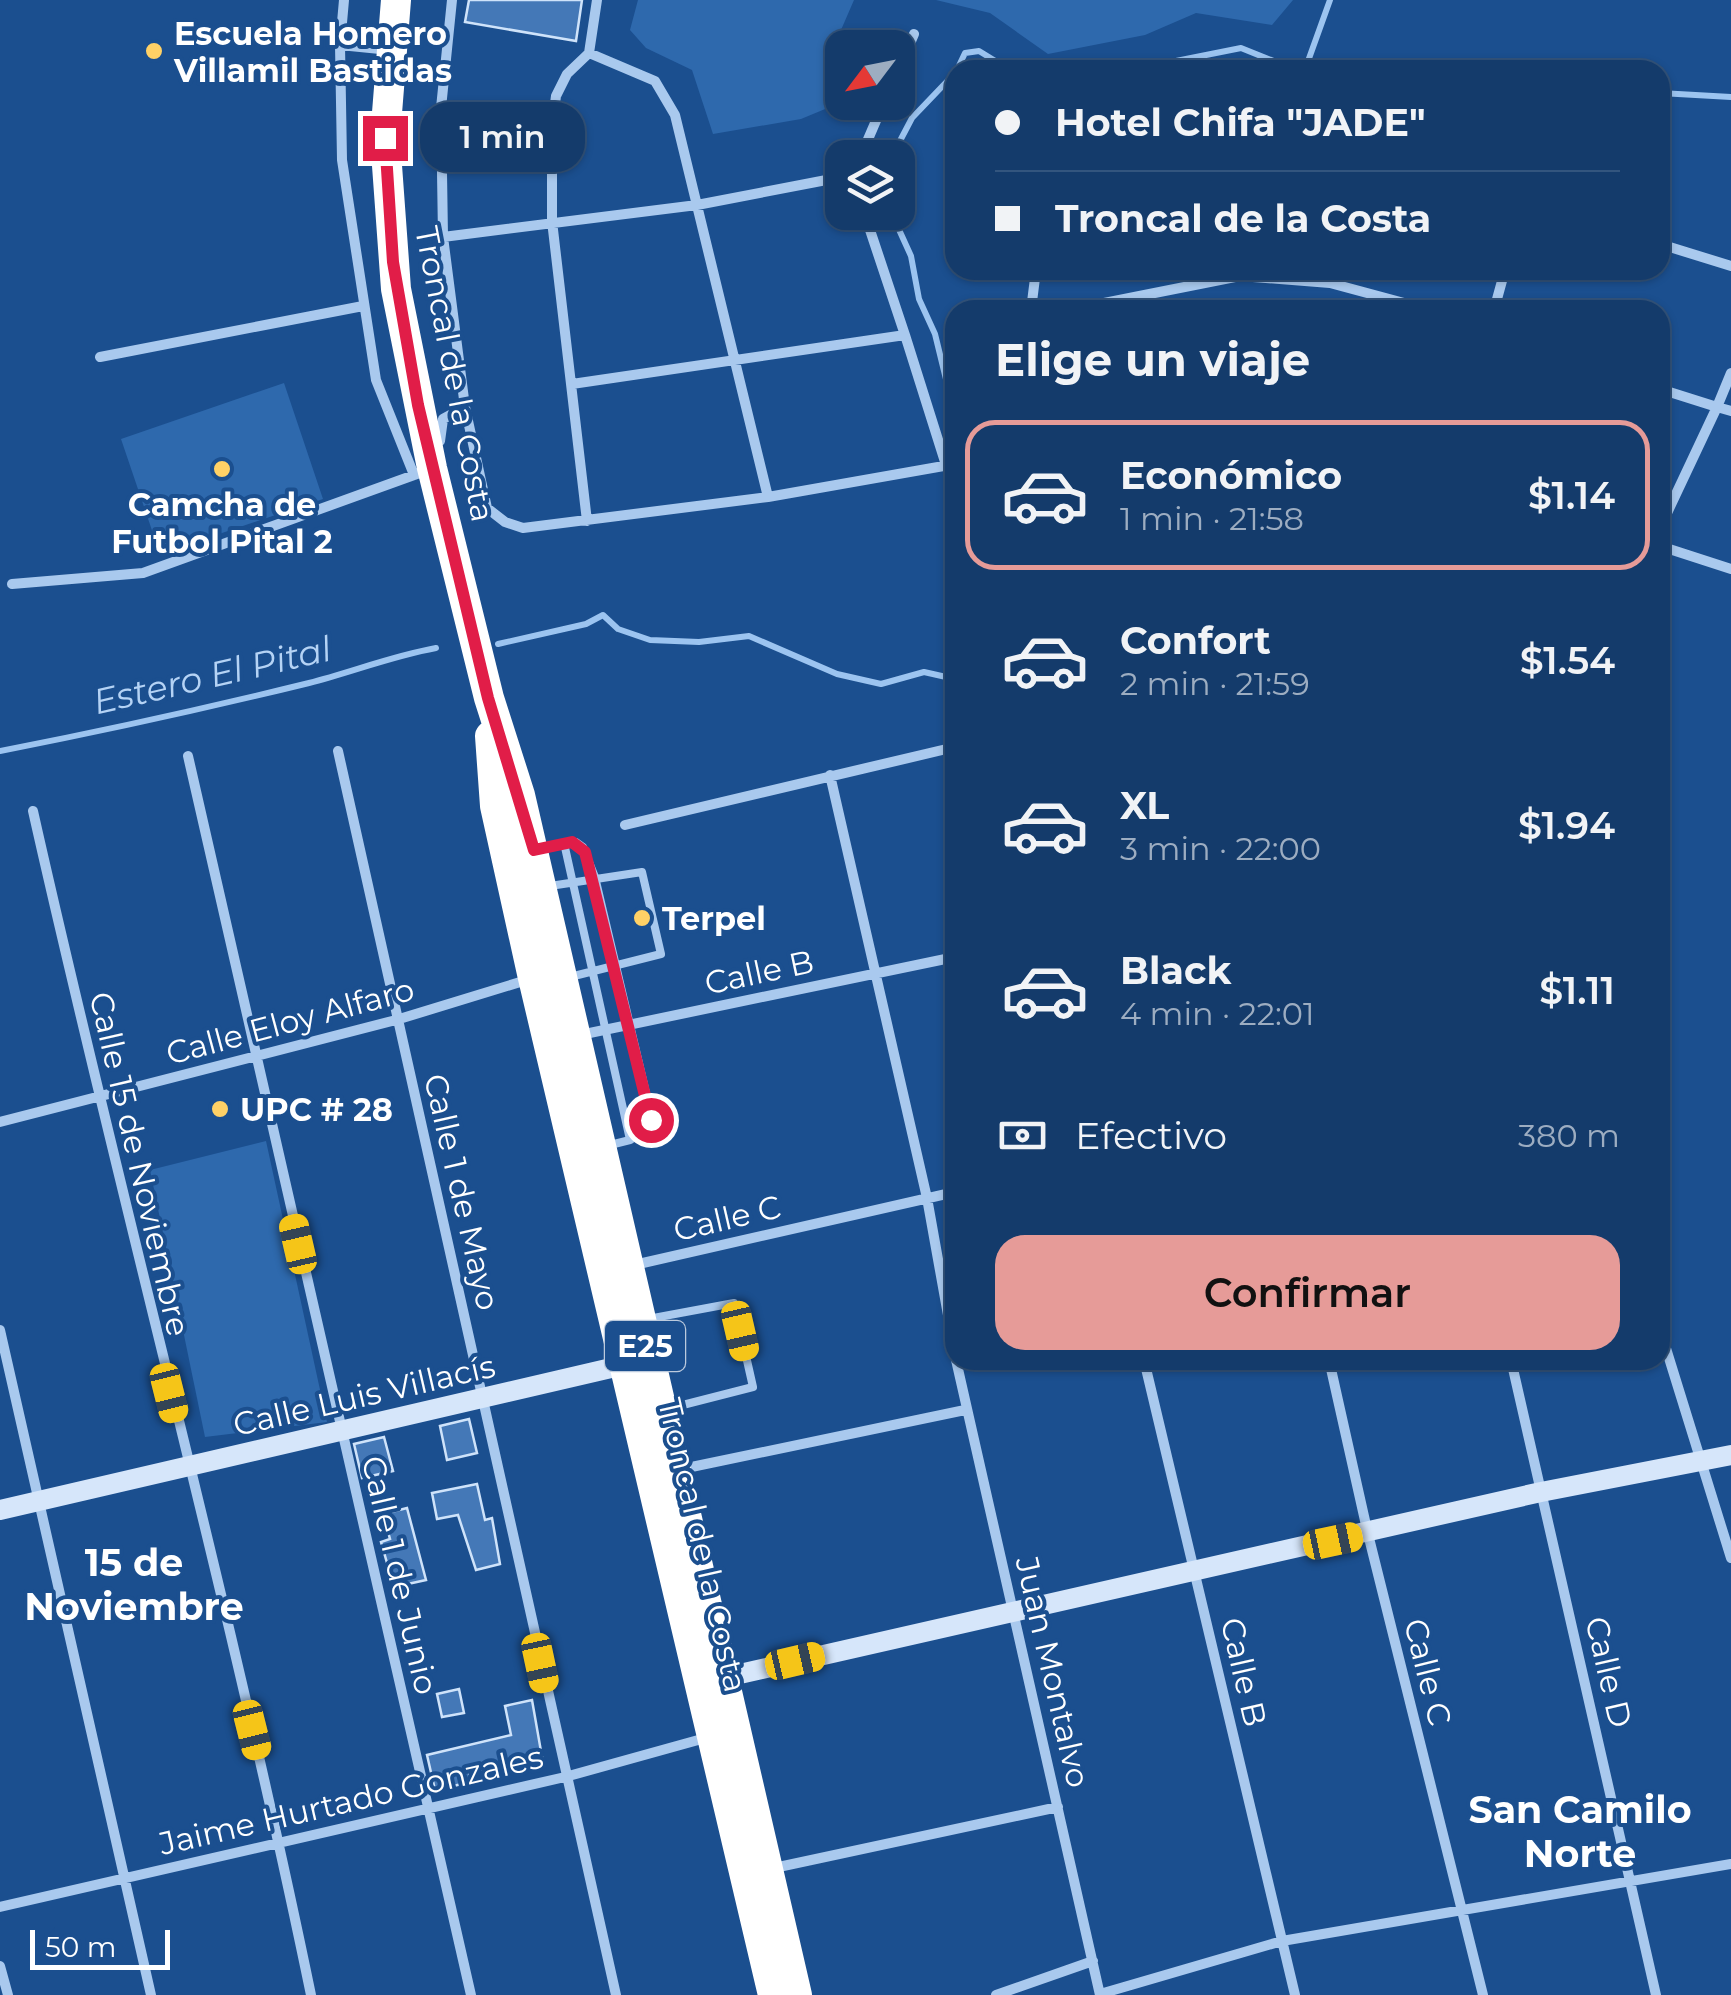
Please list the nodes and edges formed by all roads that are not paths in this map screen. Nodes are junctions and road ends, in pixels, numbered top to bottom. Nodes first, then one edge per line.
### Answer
1 (344, 0) edge
2 (396, 0) edge
3 (452, 0) edge
4 (597, 0) edge
5 (340, 45) junction
6 (391, 50) junction
7 (588, 54) junction
8 (825, 180) edge
9 (697, 206) junction
10 (552, 222) junction
11 (870, 230) edge
12 (443, 237) junction
13 (1670, 247) edge
14 (1731, 266) edge
15 (1220, 280) edge
16 (1291, 280) edge
17 (1119, 300) edge
18 (1393, 300) edge
19 (363, 306) junction
20 (906, 335) junction
21 (100, 356) dead end
22 (732, 362) junction
23 (1731, 373) edge
24 (572, 384) junction
25 (1670, 392) edge
26 (1717, 406) junction
27 (465, 407) junction
28 (1731, 411) edge
29 (945, 450) edge
30 (945, 466) edge
31 (423, 472) junction
32 (768, 497) junction
33 (1670, 507) edge
34 (587, 521) junction
35 (1670, 549) edge
36 (1731, 570) edge
37 (12, 584) dead end
38 (488, 698) junction
39 (945, 749) edge
40 (338, 751) dead end
41 (188, 756) dead end
42 (830, 775) junction
43 (33, 812) dead end
44 (625, 825) dead end
45 (564, 843) junction
46 (534, 850) junction
47 (595, 877) junction
48 (573, 881) junction
49 (542, 888) junction
50 (945, 960) edge
51 (617, 966) junction
52 (592, 971) junction
53 (873, 974) junction
54 (547, 978) junction
55 (396, 1020) junction
56 (630, 1024) junction
57 (606, 1029) junction
58 (574, 1036) junction
59 (255, 1056) junction
60 (98, 1097) junction
61 (0, 1122) edge
62 (615, 1144) junction
63 (945, 1194) edge
64 (927, 1198) junction
65 (627, 1266) junction
66 (945, 1297) edge
67 (638, 1320) junction
68 (0, 1330) edge
69 (1670, 1362) edge
70 (624, 1365) junction
71 (958, 1370) edge
72 (1146, 1370) edge
73 (1331, 1370) edge
74 (1513, 1370) edge
75 (484, 1399) junction
76 (965, 1410) junction
77 (650, 1413) junction
78 (340, 1432) junction
79 (1731, 1456) edge
80 (1698, 1459) junction
81 (187, 1467) junction
82 (662, 1473) junction
83 (1541, 1492) junction
84 (40, 1501) junction
85 (0, 1510) edge
86 (1368, 1534) junction
87 (1731, 1558) edge
88 (1194, 1570) junction
89 (1014, 1612) junction
90 (722, 1678) junction
91 (712, 1736) junction
92 (565, 1777) junction
93 (1058, 1807) junction
94 (428, 1808) junction
95 (280, 1842) junction
96 (1731, 1864) edge
97 (768, 1869) junction
98 (124, 1878) junction
99 (1633, 1882) junction
100 (0, 1907) edge
101 (1462, 1907) junction
102 (1282, 1942) junction
103 (1093, 1961) junction
104 (0, 1966) edge
105 (1100, 1994) edge
106 (8, 1995) edge
107 (151, 1995) edge
108 (311, 1995) edge
109 (471, 1995) edge
110 (616, 1995) edge
111 (773, 1995) edge
112 (797, 1995) edge
113 (996, 1995) edge
114 (1294, 1995) edge
115 (1483, 1995) edge
116 (1656, 1995) edge

1 - 5 street
2 - 6 highway, Troncal de la Costa / E25
3 - 12 street
4 - 7 street
5 - 6 street
5 - 19 street
6 - 31 highway, Troncal de la Costa / E25
7 - 9 street
7 - 10 street
8 - 9 street
9 - 10 street
9 - 22 street
10 - 12 street
10 - 24 street
11 - 20 street
12 - 27 street
13 - 14 street
15 - 17 street
16 - 18 street
19 - 21 street
19 - 31 street
20 - 22 street
20 - 29 street
22 - 24 street
22 - 32 street
23 - 26 street
24 - 34 street
25 - 26 street
26 - 28 street
26 - 33 street
27 - 31 street
27 - 34 street
30 - 32 street
31 - 37 street
31 - 38 highway, Troncal de la Costa / E25
32 - 34 street
35 - 36 street
38 - 46 highway, Troncal de la Costa / E25
38 - 54 highway, Troncal de la Costa / E25
39 - 42 street
40 - 55 street, Calle 1 de Mayo
41 - 59 street, Calle 1 de Junio
42 - 44 street
42 - 53 street, Juan Montalvo
43 - 60 street, Calle 15 de Noviembre
45 - 46 lane
45 - 47 lane
45 - 48 lane
46 - 49 highway, Troncal de la Costa / E25
47 - 48 lane
47 - 51 lane
47 - 51 lane
48 - 49 lane
48 - 52 lane
49 - 54 highway, Troncal de la Costa / E25
50 - 53 street, Calle B
51 - 52 lane
51 - 56 lane
52 - 54 lane
52 - 57 lane
53 - 56 street, Calle B
53 - 64 street, Juan Montalvo
54 - 55 street, Calle Eloy Alfaro
54 - 58 highway, Troncal de la Costa / E25
54 - 70 highway, Troncal de la Costa / E25
55 - 59 street, Calle Eloy Alfaro
55 - 75 street, Calle 1 de Mayo
56 - 57 street, Calle B
56 - 62 lane
57 - 58 street, Calle B
57 - 62 lane
58 - 62 highway, Troncal de la Costa / E25
59 - 60 street, Calle Eloy Alfaro
59 - 78 street, Calle 1 de Junio
60 - 61 street, Calle Eloy Alfaro
60 - 81 street, Calle 15 de Noviembre
62 - 65 highway, Troncal de la Costa / E25
63 - 64 street, Calle C
64 - 65 street, Calle C
64 - 66 street, Juan Montalvo
65 - 67 highway, Troncal de la Costa / E25
67 - 77 highway, Troncal de la Costa / E25
67 - 77 lane
68 - 84 street
69 - 80 street
70 - 75 street, Calle Luis Villacís
70 - 77 highway, Troncal de la Costa / E25
71 - 76 street, Juan Montalvo
72 - 88 street, Calle B
73 - 86 street, Calle C
74 - 83 street, Calle D
75 - 78 street, Calle Luis Villacís
75 - 92 street, Calle 1 de Mayo
76 - 82 street
76 - 89 street, Juan Montalvo
77 - 82 highway, Troncal de la Costa / E25
78 - 81 street, Calle Luis Villacís
78 - 94 street, Calle 1 de Junio
79 - 80 street
80 - 83 street
80 - 87 street
81 - 84 street, Calle Luis Villacís
81 - 95 street, Calle 15 de Noviembre
82 - 90 highway, Troncal de la Costa / E25
82 - 91 highway, Troncal de la Costa / E25
83 - 86 street
83 - 99 street, Calle D
84 - 85 street, Calle Luis Villacís
84 - 98 street
86 - 88 street
86 - 101 street, Calle C
88 - 89 street
88 - 102 street, Calle B
89 - 90 street
89 - 93 street, Juan Montalvo
90 - 97 highway, Troncal de la Costa / E25
91 - 92 street, Jaime Hurtado Gonzales
91 - 111 highway, Troncal de la Costa / E25
92 - 94 street, Jaime Hurtado Gonzales
92 - 110 street, Calle 1 de Mayo
93 - 97 street
93 - 103 street, Juan Montalvo
94 - 95 street, Jaime Hurtado Gonzales
94 - 109 street, Calle 1 de Junio
95 - 98 street, Jaime Hurtado Gonzales
95 - 108 street, Calle 15 de Noviembre
96 - 99 street
97 - 112 highway, Troncal de la Costa / E25
98 - 100 street, Jaime Hurtado Gonzales
98 - 107 street
99 - 101 street
99 - 116 street, Calle D
101 - 102 street
101 - 115 street, Calle C
102 - 105 street
102 - 114 street, Calle B
103 - 105 street, Juan Montalvo
103 - 113 street
104 - 106 street

